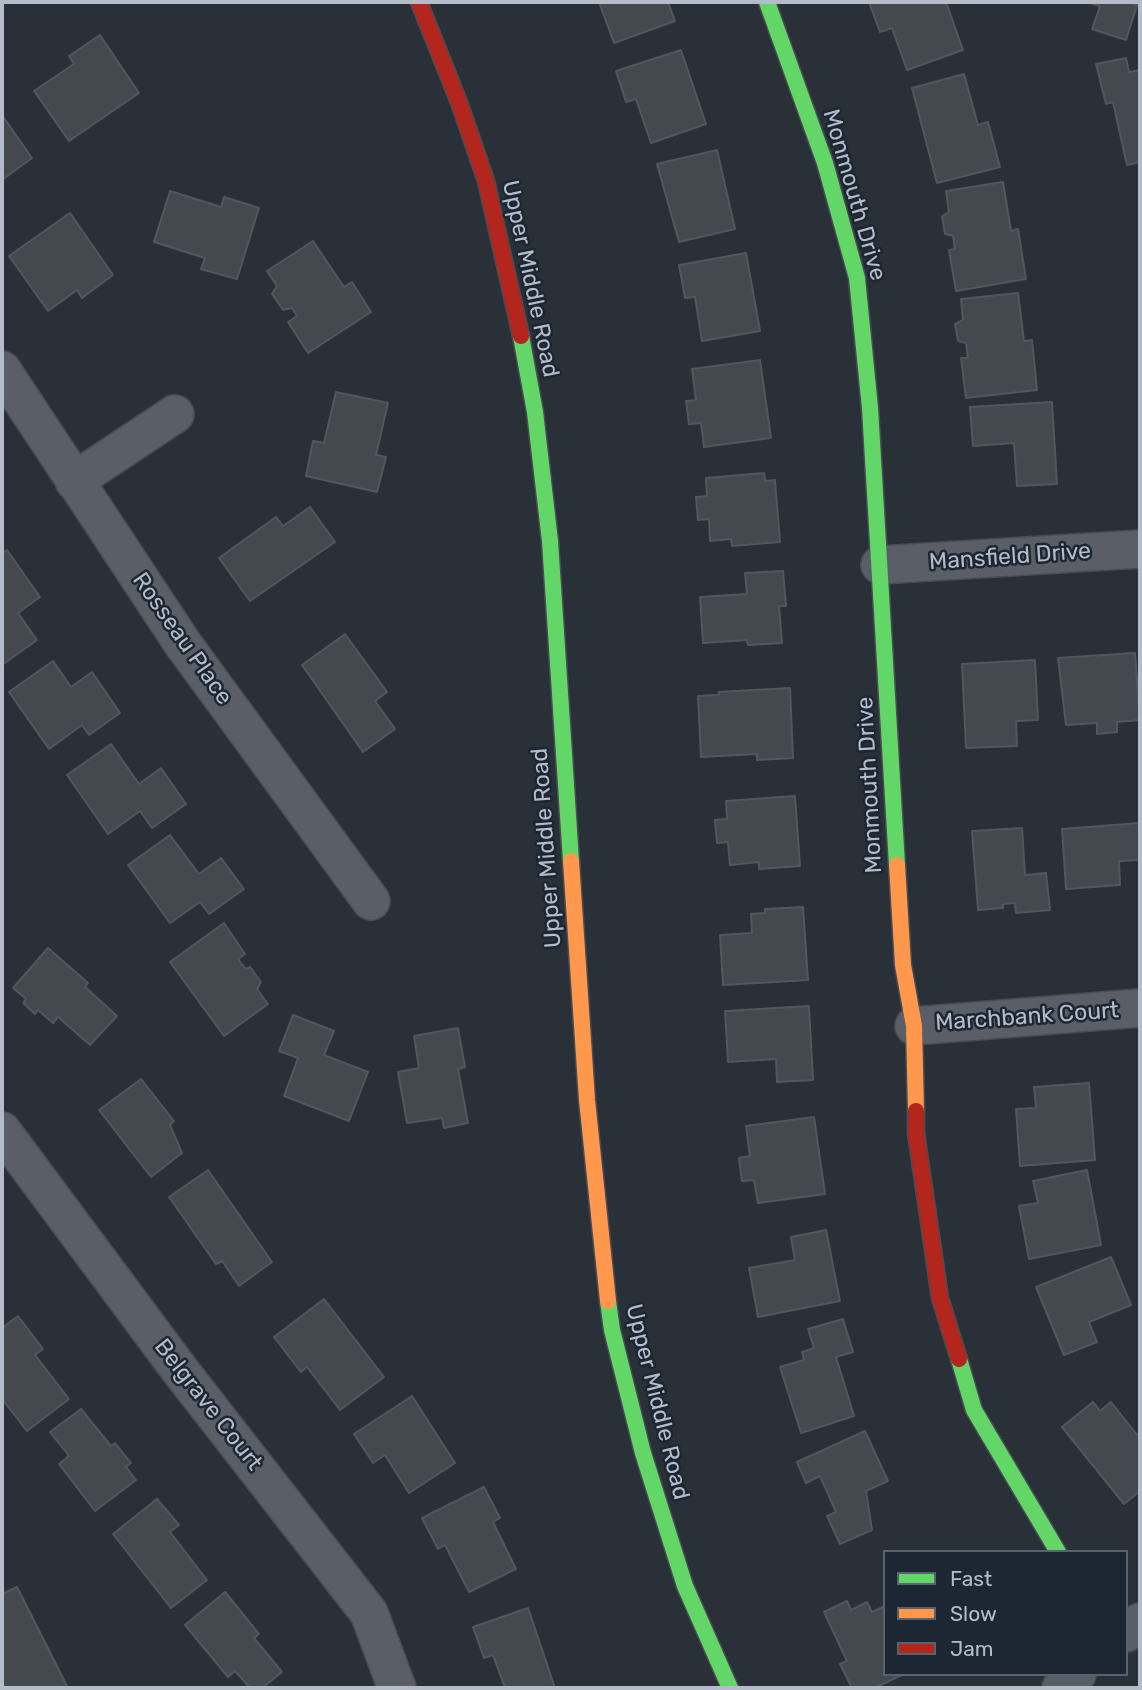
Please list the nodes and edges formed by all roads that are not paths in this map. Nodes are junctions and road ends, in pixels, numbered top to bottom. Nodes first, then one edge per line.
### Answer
1 (419, 2) edge
2 (767, 2) edge
3 (2, 370) edge
4 (175, 414) dead end
5 (74, 481) junction
6 (1140, 549) edge
7 (880, 565) junction
8 (371, 901) dead end
9 (1140, 1008) edge
10 (914, 1026) junction
11 (2, 1131) edge
12 (1057, 1550) edge
13 (1075, 1676) edge
14 (397, 1688) edge
15 (730, 1688) edge
16 (1061, 1688) edge

1 - 15 street, Upper Middle Road
2 - 7 street, Monmouth Drive
3 - 5 street, Rosseau Place
4 - 5 street
5 - 8 street, Rosseau Place
6 - 7 street, Mansfield Drive
7 - 10 street, Monmouth Drive
9 - 10 street, Marchbank Court
10 - 12 street, Monmouth Drive
11 - 14 street, Belgrave Court
13 - 16 street

